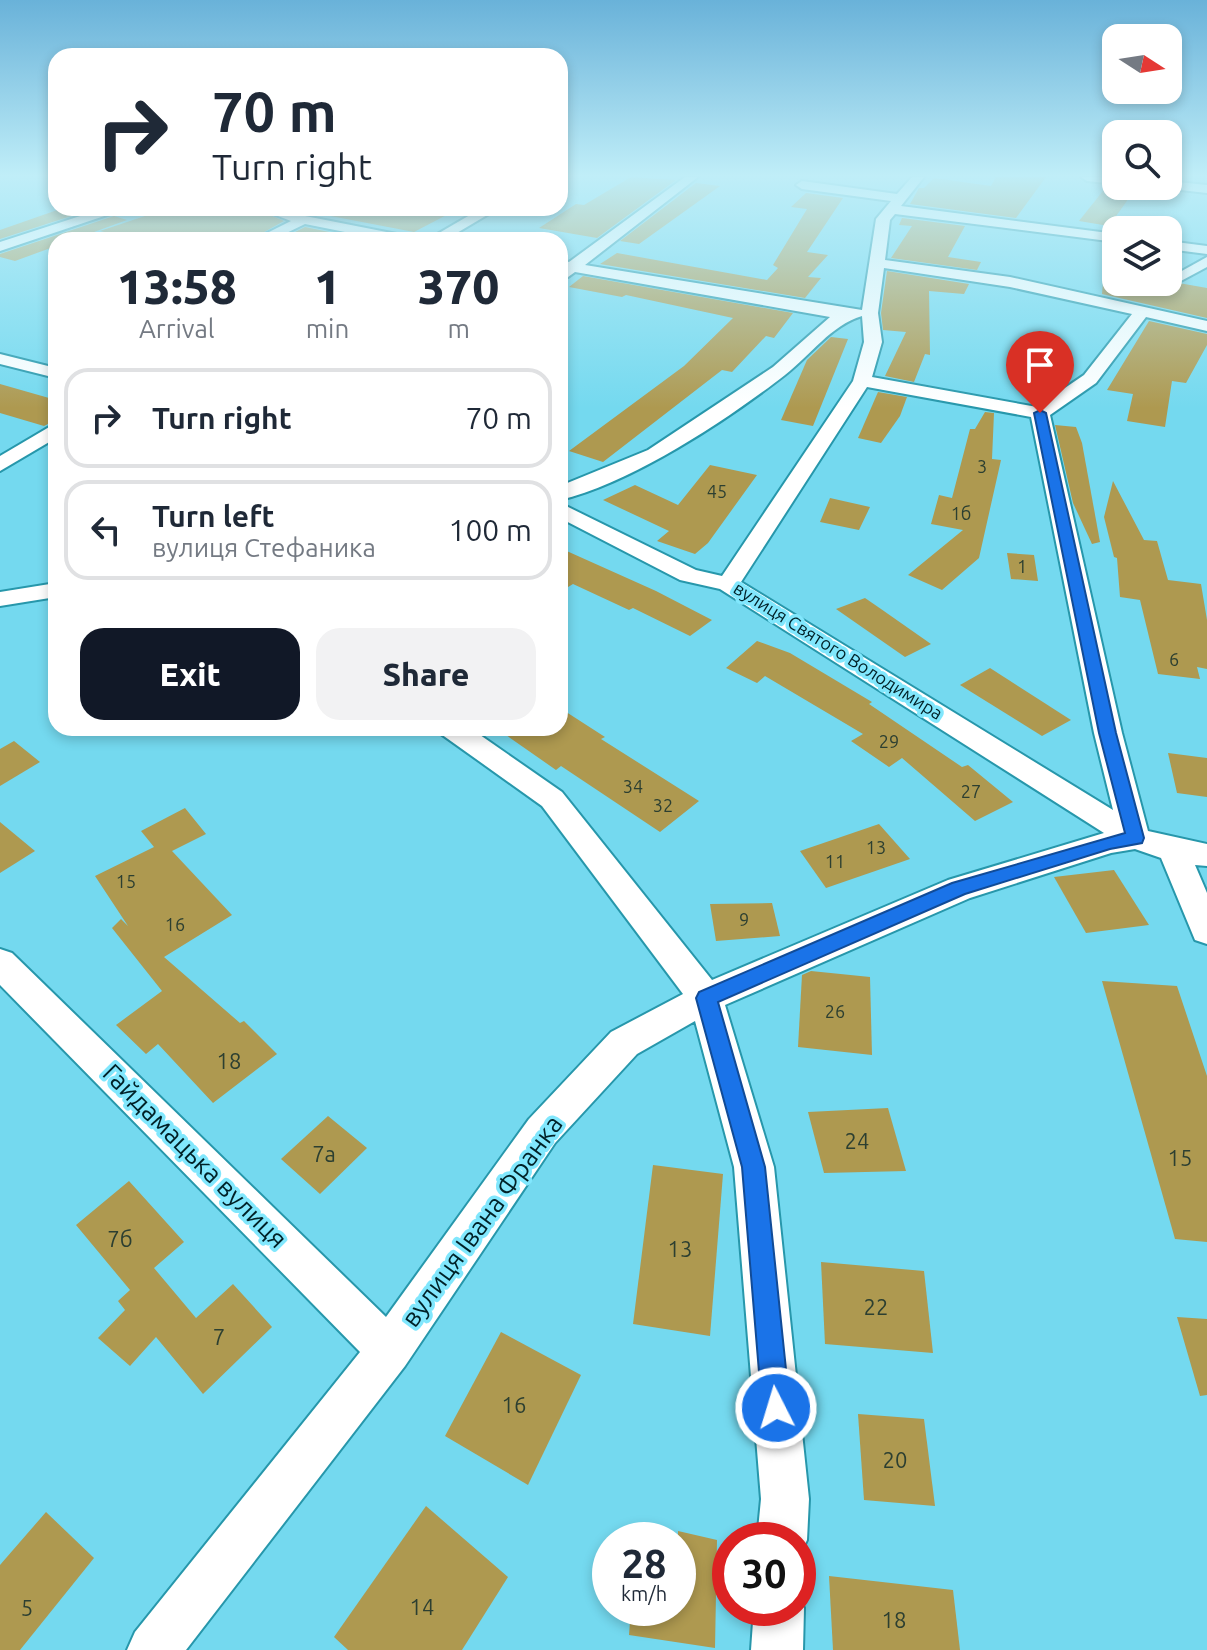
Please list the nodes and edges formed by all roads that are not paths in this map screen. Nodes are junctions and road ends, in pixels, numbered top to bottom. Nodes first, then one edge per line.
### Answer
1 (585, 254) edge
2 (878, 254) edge
3 (1207, 261) edge
4 (877, 263) junction
5 (568, 266) edge
6 (568, 270) edge
7 (1182, 275) edge
8 (1142, 312) junction
9 (870, 313) junction
10 (843, 314) junction
11 (1207, 326) edge
12 (48, 356) edge
13 (0, 359) edge
14 (28, 366) junction
15 (48, 371) edge
16 (862, 381) junction
17 (1040, 413) junction
18 (48, 434) edge
19 (0, 465) edge
20 (568, 491) edge
21 (568, 513) edge
22 (728, 584) junction
23 (48, 591) edge
24 (0, 599) edge
25 (462, 736) edge
26 (1135, 838) junction
27 (1173, 850) junction
28 (1207, 855) edge
29 (1207, 931) edge
30 (0, 963) edge
31 (706, 998) junction
32 (389, 1350) junction
33 (783, 1522) edge
34 (778, 1626) edge
35 (153, 1650) edge
36 (777, 1650) edge

1 - 5 street
2 - 4 street, вулиця Святого Володимира
3 - 7 street
4 - 8 street
4 - 9 street, вулиця Святого Володимира
6 - 10 street
8 - 11 street
8 - 17 street
9 - 10 street
9 - 16 street, вулиця Святого Володимира
10 - 20 street
12 - 14 street
13 - 14 street
14 - 15 street
16 - 17 street
16 - 22 street, вулиця Святого Володимира
17 - 26 street
18 - 19 street
21 - 22 street
22 - 26 street, вулиця Святого Володимира
23 - 24 street
25 - 31 street
26 - 27 street, вулиця Святого Володимира
26 - 31 street, вулиця Івана Франка
27 - 28 street, вулиця Святого Володимира
27 - 29 street
30 - 32 street, Гайдамацька вулиця
31 - 32 street, вулиця Івана Франка
31 - 33 street
32 - 35 street, вулиця Івана Франка
34 - 36 street

